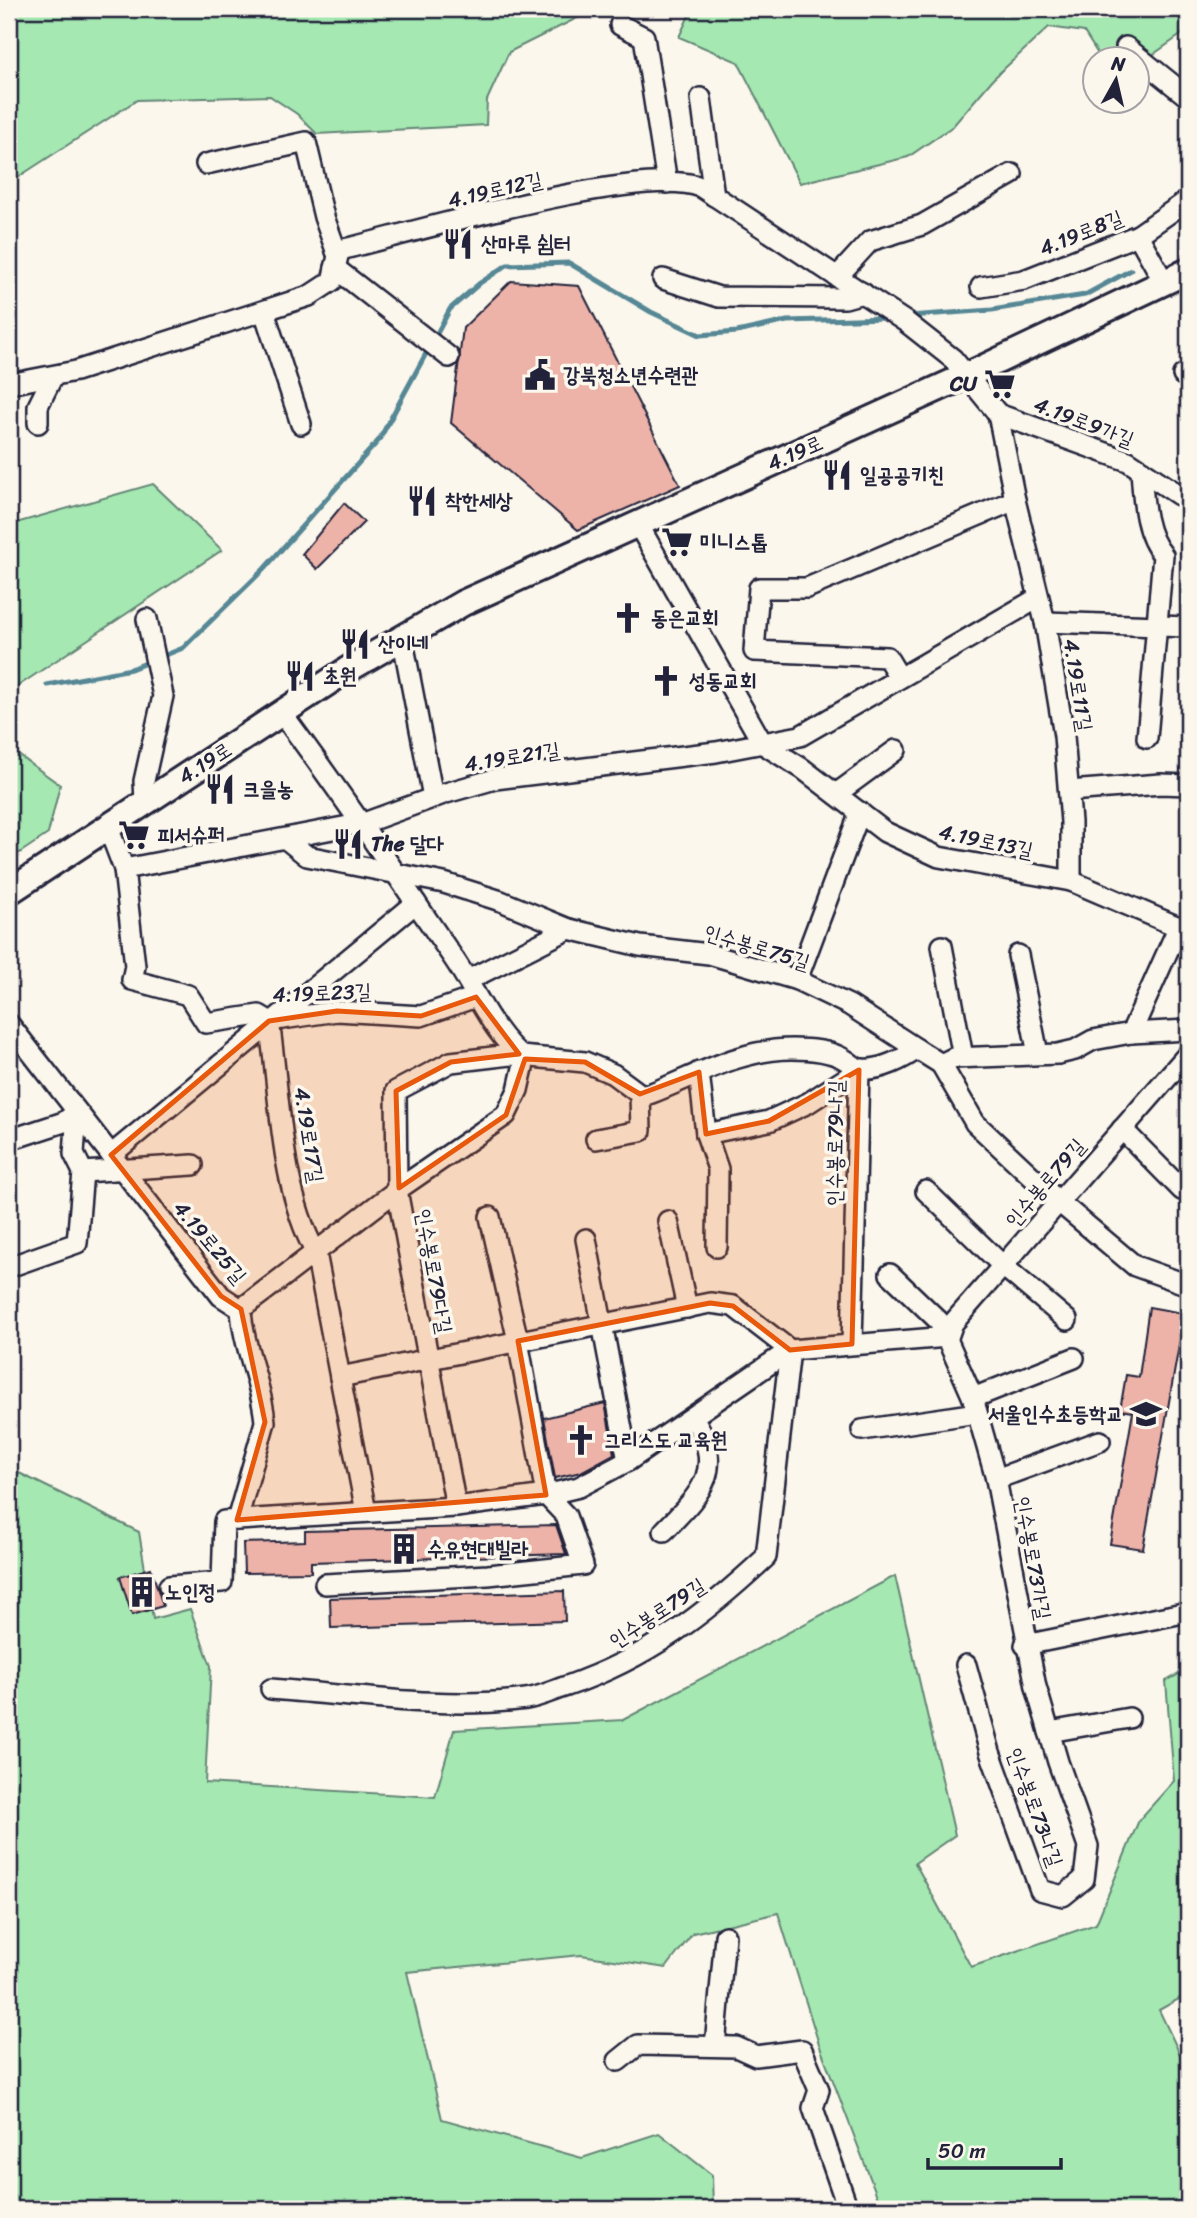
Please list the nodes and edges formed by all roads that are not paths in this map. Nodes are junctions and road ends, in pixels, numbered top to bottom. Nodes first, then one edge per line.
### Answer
1 (620, 25) dead end
2 (1152, 68) edge
3 (1188, 97) edge
4 (702, 98) dead end
5 (206, 164) dead end
6 (1012, 174) dead end
7 (667, 183) junction
8 (714, 196) junction
9 (1188, 200) edge
10 (1138, 235) junction
11 (336, 259) junction
12 (1188, 271) edge
13 (838, 276) junction
14 (663, 279) dead end
15 (1164, 282) junction
16 (981, 287) dead end
17 (863, 293) junction
18 (264, 311) junction
19 (449, 357) dead end
20 (968, 375) junction
21 (53, 376) junction
22 (9, 384) edge
23 (999, 414) junction
24 (38, 423) dead end
25 (301, 424) dead end
26 (1141, 470) junction
27 (1188, 495) edge
28 (1015, 500) junction
29 (639, 526) junction
30 (1038, 598) junction
31 (147, 619) dead end
32 (1045, 622) junction
33 (1159, 626) junction
34 (1188, 627) edge
35 (402, 636) junction
36 (899, 677) junction
37 (281, 712) junction
38 (1147, 738) dead end
39 (763, 744) junction
40 (896, 750) dead end
41 (1188, 785) edge
42 (1069, 790) junction
43 (836, 794) junction
44 (433, 797) junction
45 (145, 802) junction
46 (860, 812) junction
47 (364, 823) junction
48 (107, 827) junction
49 (286, 839) junction
50 (124, 869) junction
51 (399, 877) junction
52 (1071, 881) junction
53 (9, 892) edge
54 (416, 903) junction
55 (1184, 928) edge
56 (569, 929) junction
57 (942, 946) dead end
58 (1018, 955) dead end
59 (797, 980) junction
60 (472, 988) junction
61 (269, 1021) junction
62 (9, 1024) edge
63 (1188, 1030) edge
64 (1131, 1033) junction
65 (916, 1049) junction
66 (1038, 1054) junction
67 (1188, 1054) edge
68 (963, 1057) junction
69 (525, 1059) junction
70 (941, 1064) junction
71 (859, 1070) junction
72 (699, 1072) junction
73 (640, 1094) junction
74 (76, 1112) junction
75 (1122, 1129) junction
76 (706, 1134) junction
77 (596, 1139) dead end
78 (9, 1140) edge
79 (117, 1162) junction
80 (193, 1165) dead end
81 (82, 1172) junction
82 (397, 1190) junction
83 (1182, 1190) dead end
84 (926, 1191) dead end
85 (1059, 1202) junction
86 (490, 1217) dead end
87 (668, 1221) dead end
88 (586, 1239) dead end
89 (717, 1247) dead end
90 (316, 1253) junction
91 (1003, 1266) junction
92 (9, 1268) edge
93 (890, 1274) dead end
94 (1188, 1285) edge
95 (687, 1308) junction
96 (241, 1309) junction
97 (1067, 1320) dead end
98 (601, 1324) junction
99 (948, 1336) junction
100 (518, 1341) junction
101 (852, 1345) junction
102 (790, 1350) junction
103 (1074, 1359) dead end
104 (426, 1360) junction
105 (340, 1377) junction
106 (975, 1405) junction
107 (693, 1417) junction
108 (862, 1430) dead end
109 (1100, 1441) dead end
110 (628, 1461) junction
111 (996, 1479) junction
112 (546, 1495) junction
113 (456, 1507) junction
114 (366, 1512) junction
115 (237, 1520) junction
116 (664, 1531) dead end
117 (325, 1584) dead end
118 (169, 1586) dead end
119 (1188, 1612) edge
120 (1025, 1645) junction
121 (966, 1665) dead end
122 (271, 1689) dead end
123 (1129, 1718) dead end
124 (1049, 1732) junction
125 (725, 1936) dead end
126 (715, 2046) junction
127 (618, 2061) dead end
128 (848, 2209) edge

1 - 7 street
2 - 3 street
4 - 8 street
5 - 11 street
6 - 13 street
7 - 8 street, 4.19로12길
7 - 11 street, 4.19로12길
8 - 13 street, 4.19로12길
9 - 10 street, 4.19로8길
10 - 15 street
10 - 16 street, 4.19로8길
11 - 18 street
11 - 19 street
12 - 15 street, 4.19로
13 - 17 street, 4.19로12길
14 - 17 street
15 - 20 street, 4.19로
17 - 20 street, 4.19로12길
18 - 21 street
18 - 25 street
20 - 23 street, 4.19로11길
20 - 29 street, 4.19로
21 - 22 street
21 - 24 street
23 - 26 street, 4.19로9가길
23 - 28 street, 4.19로11길
26 - 27 street, 4.19로9가길
26 - 33 street
28 - 30 street, 4.19로11길
28 - 36 street
29 - 35 street, 4.19로
29 - 39 street, 4.19로13길
30 - 32 street, 4.19로11길
30 - 36 street, 4.19로21길
31 - 45 street
32 - 33 street
32 - 42 street, 4.19로11길
33 - 34 street
33 - 38 street
35 - 37 street, 4.19로
35 - 44 street
36 - 39 street, 4.19로21길
37 - 45 street, 4.19로
37 - 47 street
39 - 43 street, 4.19로13길
39 - 44 street, 4.19로21길
40 - 43 street
41 - 42 street
42 - 52 street, 4.19로11길
43 - 46 street, 4.19로13길
44 - 47 street, 4.19로21길
45 - 48 street, 4.19로
46 - 52 street, 4.19로13길
46 - 59 street
47 - 49 street, 4.19로21길
47 - 51 street
48 - 50 street, 4.19로23길
48 - 53 street, 4.19로
49 - 50 street, 4.19로21길
49 - 51 street
50 - 61 street, 4.19로23길
51 - 54 street
51 - 56 street, 인수봉로75길
52 - 55 street, 4.19로13길
54 - 60 street
54 - 61 street
55 - 64 street
56 - 59 street, 인수봉로75길
56 - 60 street
57 - 68 street
58 - 66 street
59 - 65 street, 인수봉로75길
60 - 61 street, 4.19로23길
60 - 69 street
61 - 79 street
61 - 90 street, 4.19로17길
62 - 74 street, 4.19로25길
63 - 64 street
64 - 66 street
65 - 70 street, 인수봉로75길
65 - 71 street
66 - 68 street
67 - 75 street, 인수봉로79길
68 - 70 street
69 - 73 street
69 - 82 street
69 - 82 street
70 - 85 street
71 - 72 street
71 - 76 street, 인수봉로79나길
71 - 101 street, 인수봉로79나길
72 - 73 street
72 - 76 street
73 - 77 street
74 - 78 street
74 - 79 street, 4.19로25길
74 - 81 street
75 - 83 street
75 - 85 street, 인수봉로79길
76 - 89 street
79 - 80 street, 4.19로25길
79 - 81 street
79 - 96 street, 4.19로25길
81 - 92 street
82 - 90 street
82 - 104 street, 인수봉로79다길
84 - 91 street
85 - 91 street, 인수봉로79길
85 - 94 street
86 - 100 street
87 - 95 street
88 - 98 street
90 - 96 street
90 - 105 street
91 - 97 street
91 - 99 street, 인수봉로79길
93 - 99 street
95 - 98 street, 인수봉로79다길
95 - 102 street, 인수봉로79다길
96 - 115 street, 4.19로25길
98 - 100 street, 인수봉로79다길
98 - 110 street
99 - 101 street
99 - 106 street, 인수봉로73가길
100 - 104 street, 인수봉로79다길
100 - 112 street
101 - 102 street
102 - 107 street
102 - 122 street, 인수봉로79길
103 - 106 street
104 - 105 street, 인수봉로79다길
104 - 113 street
105 - 114 street
106 - 108 street
106 - 111 street, 인수봉로73가길
107 - 110 street
107 - 116 street
109 - 111 street, 인수봉로73가길
110 - 112 street
111 - 120 street, 인수봉로73가길
112 - 113 street
112 - 117 street
113 - 114 street
114 - 115 street
115 - 118 street, 4.19로25길
119 - 120 street
120 - 124 street, 인수봉로73나길
121 - 124 street, 인수봉로73나길
123 - 124 street, 인수봉로73나길
125 - 126 street
126 - 127 street
126 - 128 street

